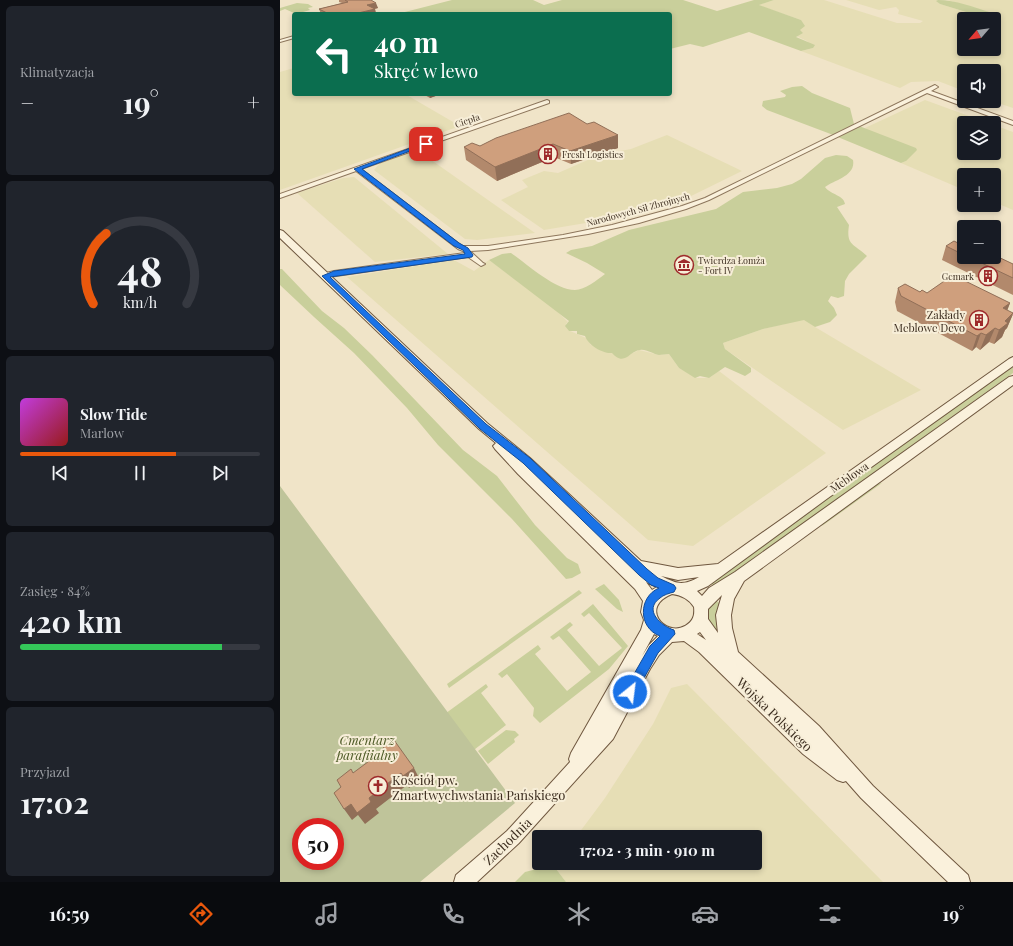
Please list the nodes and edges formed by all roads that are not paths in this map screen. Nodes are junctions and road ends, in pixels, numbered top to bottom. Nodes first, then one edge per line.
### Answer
1 (292, 38) edge
2 (280, 41) edge
3 (935, 87) dead end
4 (927, 91) junction
5 (547, 102) dead end
6 (1013, 123) edge
7 (357, 169) junction
8 (280, 196) edge
9 (280, 233) edge
10 (468, 252) junction
11 (481, 264) dead end
12 (325, 276) junction
13 (1013, 361) edge
14 (1013, 380) edge
15 (483, 426) junction
16 (637, 566) junction
17 (719, 569) junction
18 (740, 576) junction
19 (677, 589) junction
20 (651, 600) junction
21 (700, 614) junction
22 (651, 622) junction
23 (677, 634) junction
24 (730, 654) junction
25 (565, 781) junction
26 (867, 792) junction
27 (463, 882) edge
28 (961, 882) edge

1 - 2 street
3 - 4 street, Narodowych Sił Zbrojnych
4 - 6 street
4 - 10 street, Narodowych Sił Zbrojnych
5 - 7 street, Ciepła
7 - 8 street, Ciepła
7 - 10 street
9 - 12 main road
10 - 11 street
10 - 12 street, Narodowych Sił Zbrojnych
12 - 15 main road
13 - 17 main road, Meblowa
14 - 18 main road, Meblowa
15 - 16 main road
15 - 20 main road
16 - 17 main road
16 - 19 main road
17 - 19 main road, Meblowa
18 - 21 main road, Meblowa
18 - 24 main road
19 - 20 main road
19 - 21 main road
20 - 22 main road
21 - 23 main road
21 - 24 main road, Wojska Polskiego
22 - 23 main road
22 - 25 main road, Zachodnia
23 - 25 main road, Zachodnia
23 - 26 main road, Wojska Polskiego
24 - 26 main road, Wojska Polskiego
25 - 27 main road, Zachodnia
26 - 28 main road, Wojska Polskiego

